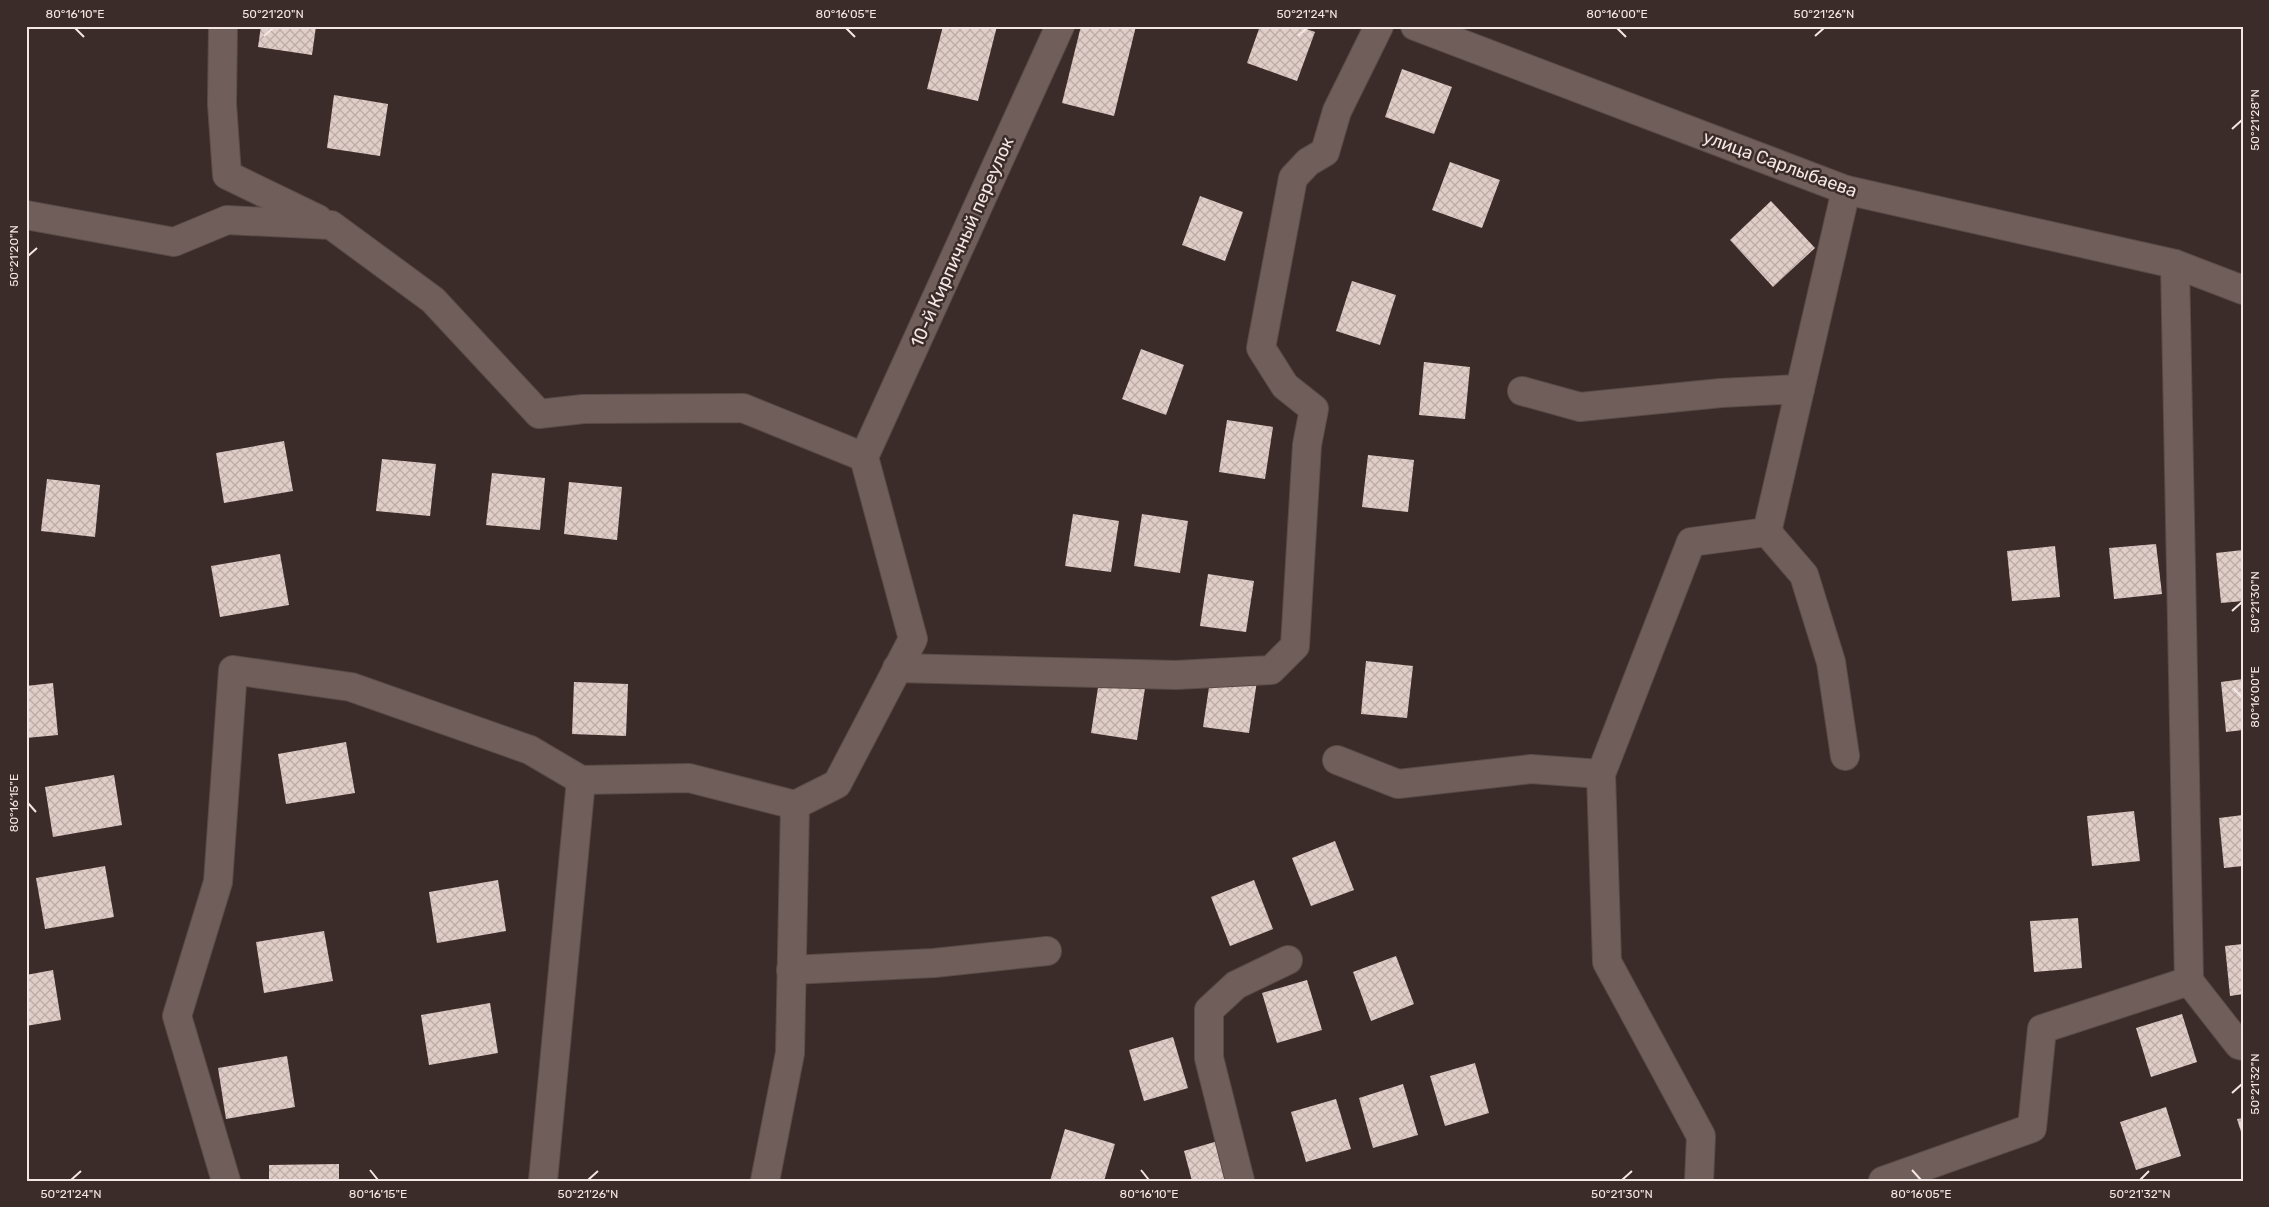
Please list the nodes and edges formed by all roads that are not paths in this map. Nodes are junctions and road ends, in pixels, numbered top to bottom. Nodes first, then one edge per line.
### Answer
1 (223, 26) edge
2 (1060, 26) edge
3 (1378, 26) edge
4 (1415, 26) edge
5 (1846, 190) junction
6 (26, 215) edge
7 (331, 225) junction
8 (2176, 264) junction
9 (2243, 290) edge
10 (1800, 389) junction
11 (1522, 391) dead end
12 (864, 457) junction
13 (1767, 532) junction
14 (897, 668) junction
15 (1845, 756) dead end
16 (1337, 760) dead end
17 (1601, 774) junction
18 (582, 780) junction
19 (795, 805) junction
20 (1046, 951) dead end
21 (1288, 960) dead end
22 (791, 970) junction
23 (2190, 981) junction
24 (2243, 1046) edge
25 (769, 1180) edge
26 (226, 1181) edge
27 (543, 1181) edge
28 (1240, 1181) edge
29 (1699, 1181) edge
30 (1883, 1181) edge

1 - 7 street
2 - 12 street, 10-й Кирпичный переулок
3 - 14 street
4 - 5 street, улица Сарлыбаева
5 - 8 street, улица Сарлыбаева
5 - 10 street
6 - 7 street
7 - 12 street
8 - 9 street, улица Сарлыбаева
8 - 23 street
10 - 11 street
10 - 13 street
12 - 14 street
13 - 15 street
13 - 17 street
14 - 19 street
16 - 17 street
17 - 29 street
18 - 19 street
18 - 26 street
18 - 27 street
19 - 22 street
20 - 22 street
21 - 28 street
22 - 25 street
23 - 24 street
23 - 30 street

